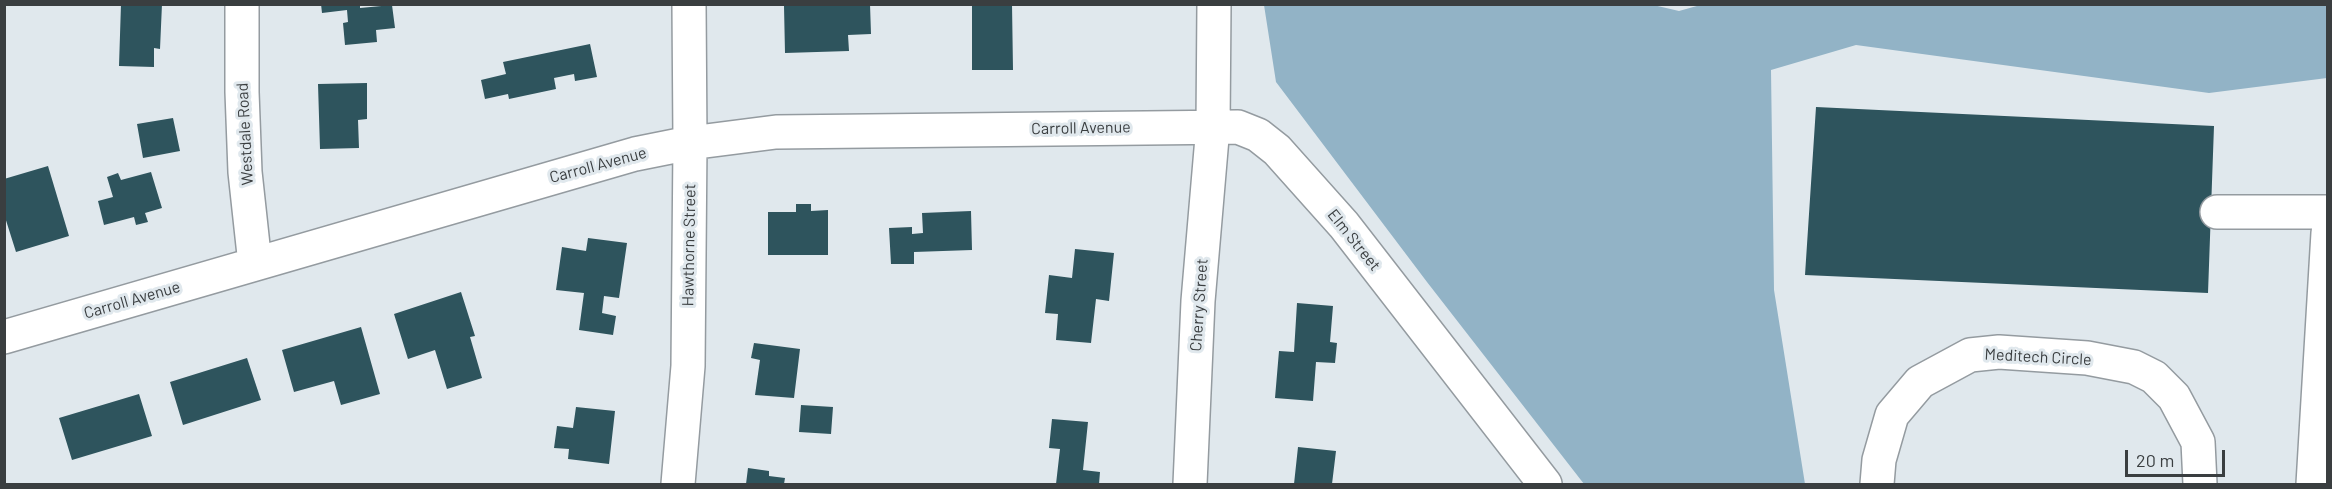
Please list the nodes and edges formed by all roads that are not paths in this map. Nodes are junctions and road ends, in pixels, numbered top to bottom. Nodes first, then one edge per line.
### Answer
1 (242, 4) edge
2 (689, 4) edge
3 (1214, 4) edge
4 (1213, 126) junction
5 (690, 143) junction
6 (2217, 212) dead end
7 (2328, 212) edge
8 (2328, 232) edge
9 (255, 264) junction
10 (4, 338) edge
11 (678, 484) edge
12 (1190, 484) edge
13 (1545, 484) edge
14 (1877, 484) edge
15 (2200, 484) edge
16 (2313, 484) edge

1 - 9 street, Westdale Road
2 - 5 street, Hawthorne Street
3 - 4 street
4 - 5 street, Carroll Avenue
4 - 12 street, Cherry Street
4 - 13 street, Elm Street
5 - 9 street, Carroll Avenue
5 - 11 street, Hawthorne Street
6 - 7 street
8 - 16 street
9 - 10 street, Carroll Avenue
14 - 15 street, Meditech Circle

